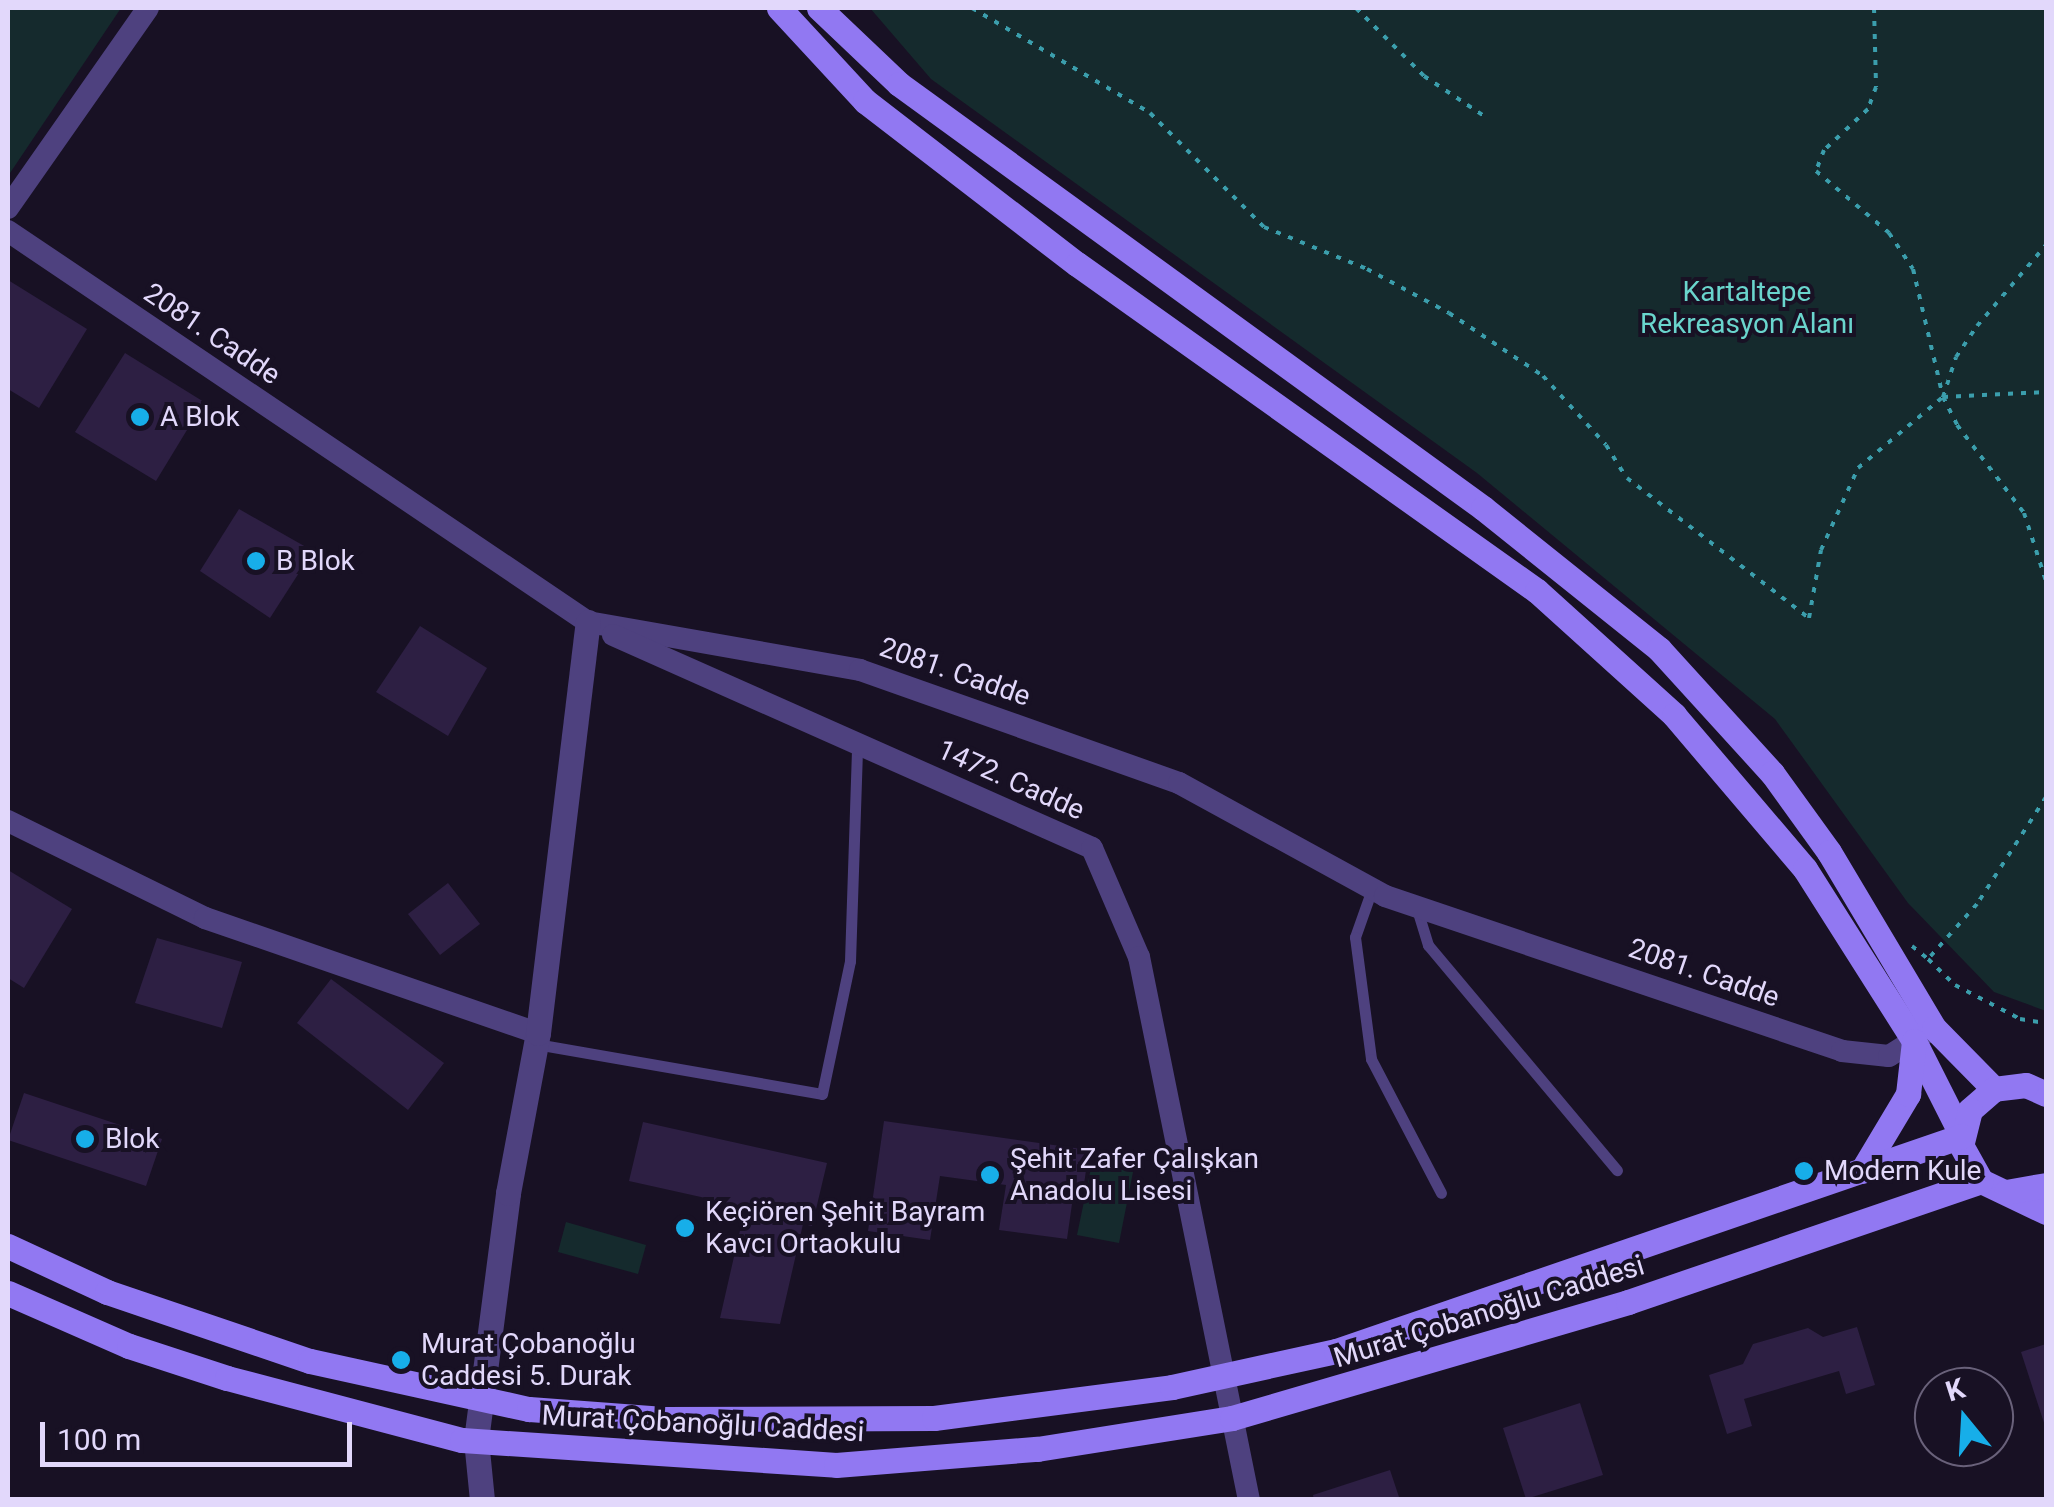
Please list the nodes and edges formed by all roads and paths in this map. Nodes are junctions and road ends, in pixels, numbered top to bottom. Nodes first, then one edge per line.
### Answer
1 (148, 8) edge
2 (779, 8) edge
3 (819, 8) edge
4 (972, 8) edge
5 (1356, 8) edge
6 (1874, 8) edge
7 (1484, 116) dead end
8 (8, 208) edge
9 (8, 231) edge
10 (2046, 245) edge
11 (2046, 392) edge
12 (1943, 397) junction
13 (2046, 581) edge
14 (588, 622) junction
15 (857, 746) junction
16 (2046, 797) edge
17 (8, 821) edge
18 (1372, 889) junction
19 (1416, 906) junction
20 (2046, 1023) edge
21 (1924, 1034) junction
22 (537, 1039) junction
23 (1994, 1089) junction
24 (2046, 1094) edge
25 (1962, 1136) junction
26 (1617, 1170) dead end
27 (1862, 1172) junction
28 (2046, 1185) edge
29 (1989, 1186) junction
30 (1441, 1193) dead end
31 (2046, 1212) edge
32 (8, 1246) edge
33 (8, 1294) edge
34 (1223, 1376) junction
35 (482, 1398) junction
36 (1232, 1418) junction
37 (476, 1440) junction
38 (482, 1500) edge
39 (1249, 1500) edge

1 - 8 street
2 - 21 main road
3 - 21 main road
4 - 12 path
5 - 7 path
6 - 12 path
9 - 14 street, 2081. Cadde
10 - 12 path
11 - 12 path
12 - 13 path
14 - 15 street, 1472. Cadde
14 - 18 street, 2081. Cadde
14 - 22 street
15 - 22 lane
15 - 34 street, 1472. Cadde
16 - 20 path
17 - 22 street
18 - 19 street, 2081. Cadde
18 - 30 lane
19 - 21 street, 2081. Cadde
19 - 26 lane
21 - 23 main road
21 - 25 main road
21 - 27 main road
22 - 35 street
23 - 24 main road
23 - 25 main road
25 - 27 main road, Murat Çobanoğlu Caddesi
25 - 29 main road
27 - 34 main road, Murat Çobanoğlu Caddesi
28 - 29 main road, Murat Çobanoğlu Caddesi
29 - 31 main road
29 - 36 main road, Murat Çobanoğlu Caddesi
32 - 35 main road, Murat Çobanoğlu Caddesi
33 - 37 main road, Murat Çobanoğlu Caddesi
34 - 35 main road, Murat Çobanoğlu Caddesi
34 - 36 street, 1472. Cadde
35 - 37 street
36 - 37 main road, Murat Çobanoğlu Caddesi
36 - 39 street, 1472. Cadde
37 - 38 street

